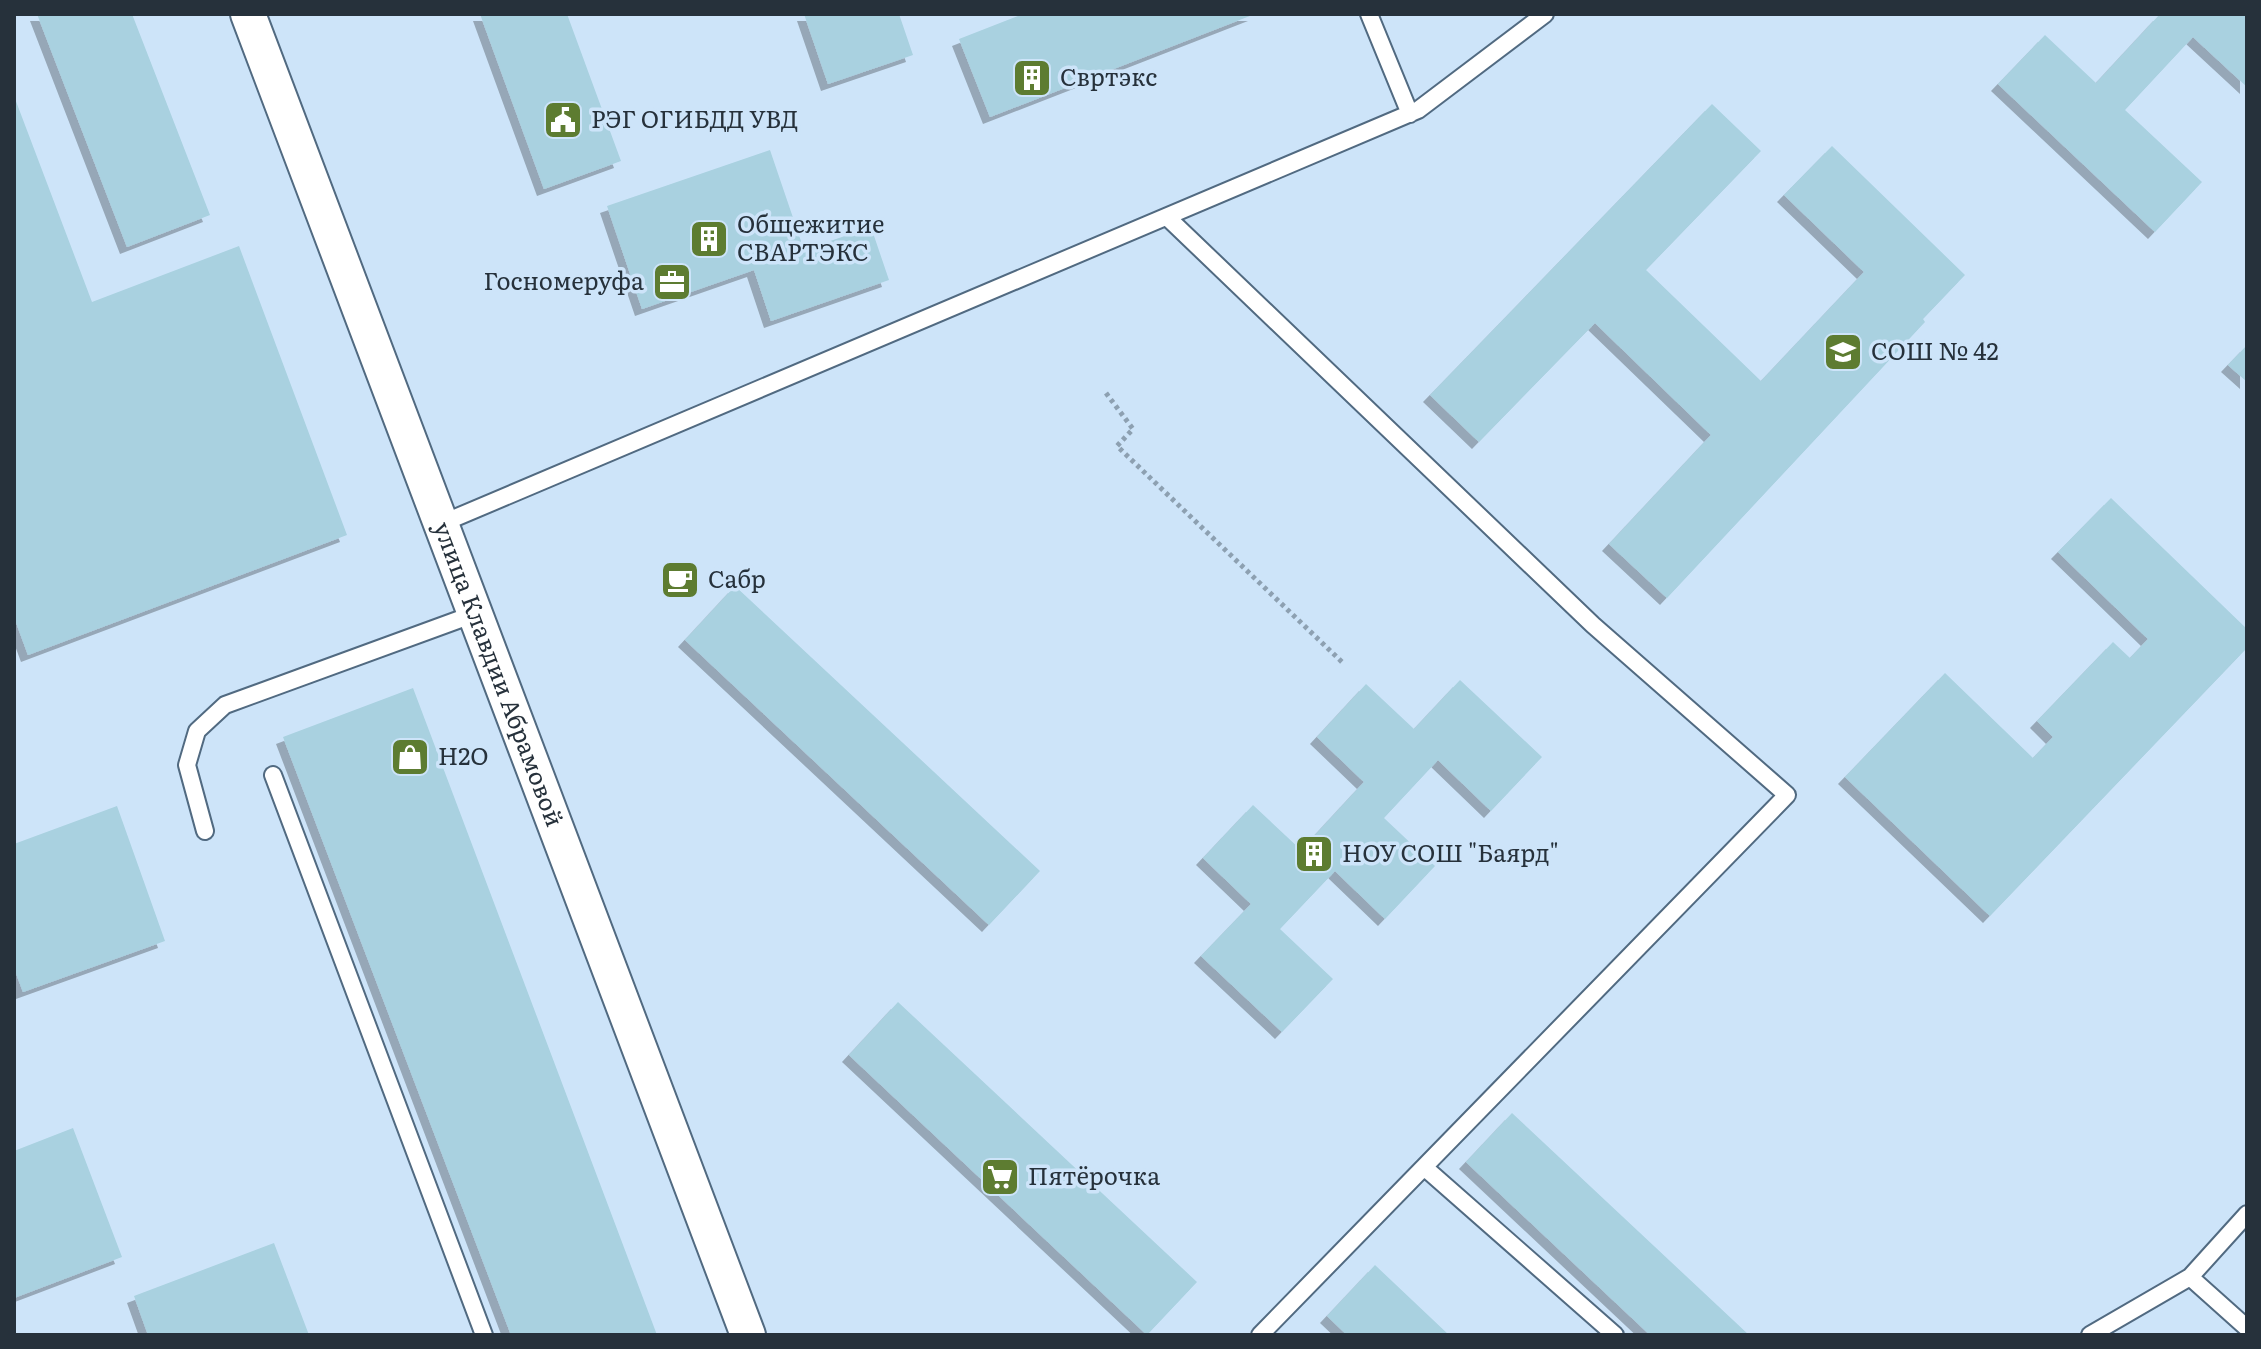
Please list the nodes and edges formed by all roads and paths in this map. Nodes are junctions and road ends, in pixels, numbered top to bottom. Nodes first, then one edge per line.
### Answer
1 (248, 14) edge
2 (1369, 14) edge
3 (1545, 14) edge
4 (1410, 114) junction
5 (1167, 217) junction
6 (1106, 393) dead end
7 (443, 523) junction
8 (477, 613) junction
9 (1342, 662) dead end
10 (273, 775) dead end
11 (205, 831) dead end
12 (1424, 1167) junction
13 (2247, 1214) edge
14 (2190, 1277) junction
15 (2247, 1328) edge
16 (484, 1335) edge
17 (748, 1335) edge
18 (1260, 1335) edge
19 (1615, 1335) edge
20 (2090, 1335) edge

1 - 7 street, улица Клавдии Абрамовой
2 - 4 lane
3 - 4 lane
4 - 5 lane
5 - 7 lane
5 - 12 lane
6 - 9 path
7 - 8 street, улица Клавдии Абрамовой
8 - 11 lane
8 - 17 street, улица Клавдии Абрамовой
10 - 16 lane
12 - 18 lane
12 - 19 lane
13 - 14 lane
14 - 15 lane
14 - 20 lane

